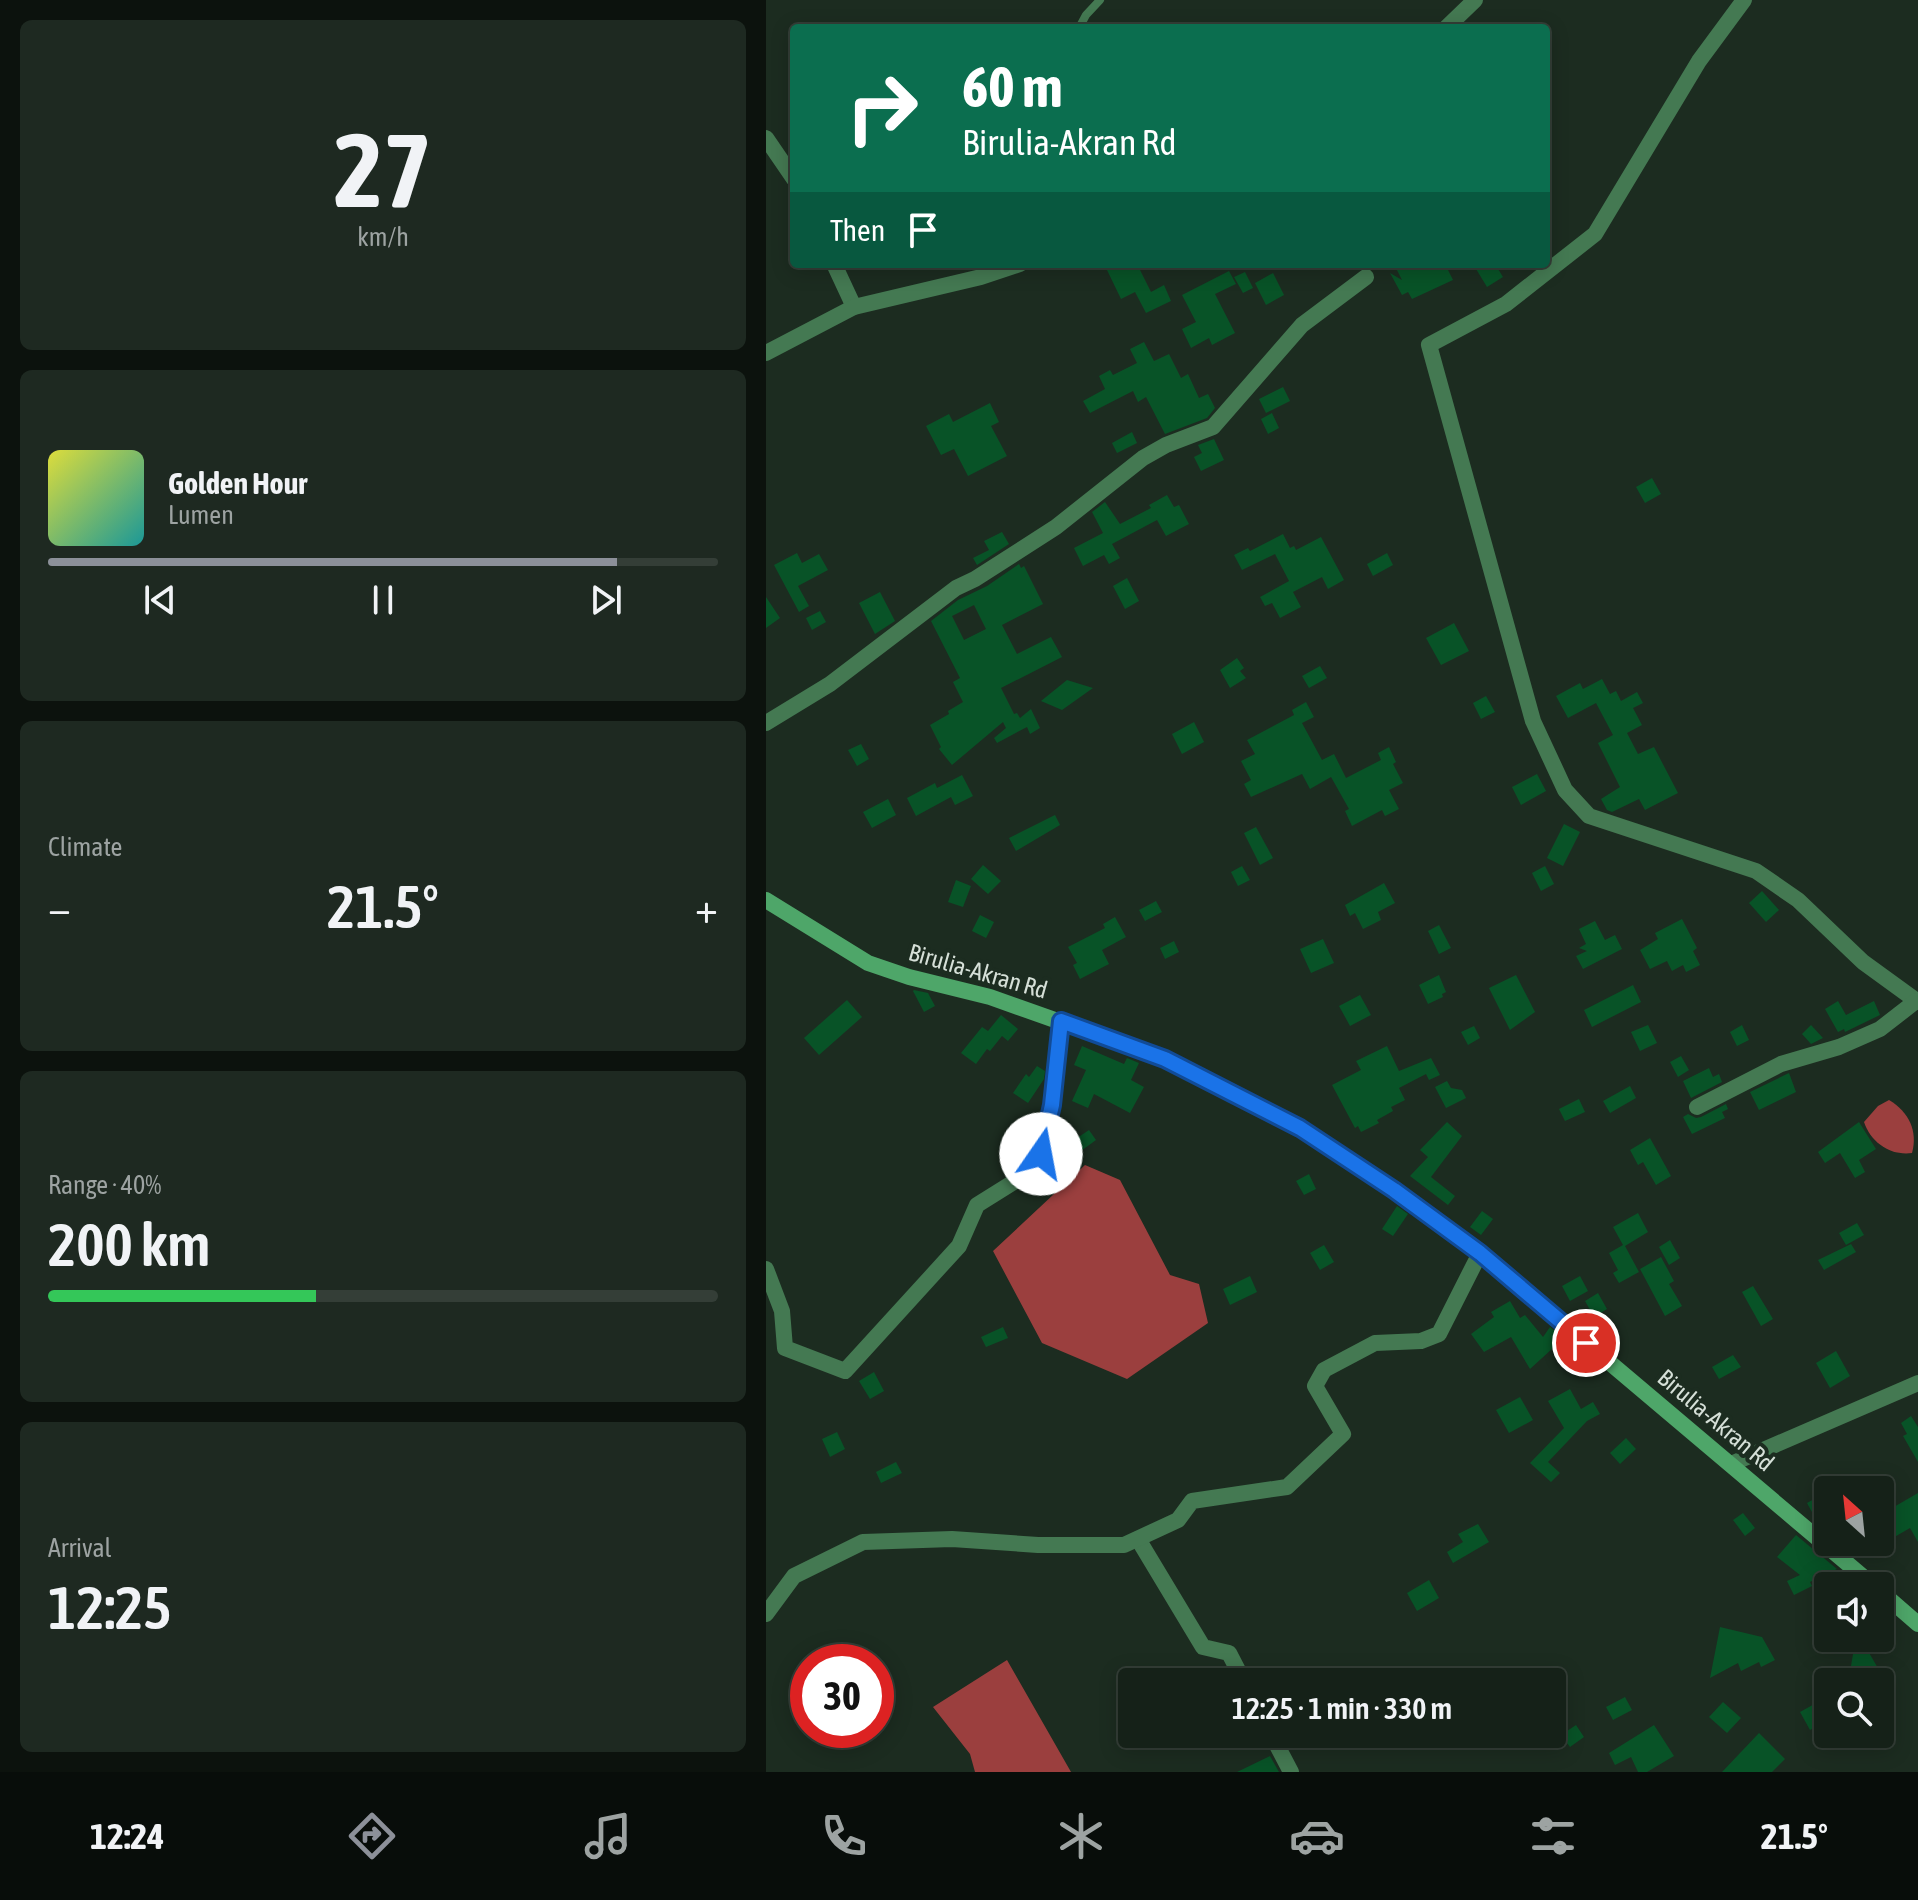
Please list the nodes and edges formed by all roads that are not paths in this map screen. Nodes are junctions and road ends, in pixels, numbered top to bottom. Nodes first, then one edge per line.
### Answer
1 (1100, 0) edge
2 (1475, 0) edge
3 (1744, 0) edge
4 (1081, 24) edge
5 (1450, 24) edge
6 (766, 138) edge
7 (790, 173) edge
8 (836, 268) edge
9 (1008, 268) edge
10 (1366, 277) dead end
11 (854, 307) junction
12 (766, 353) edge
13 (766, 723) edge
14 (766, 900) edge
15 (1917, 1001) edge
16 (1061, 1021) junction
17 (1697, 1107) dead end
18 (1480, 1253) junction
19 (766, 1269) edge
20 (1918, 1383) edge
21 (1731, 1464) junction
22 (1138, 1539) junction
23 (1858, 1572) edge
24 (1894, 1603) edge
25 (766, 1614) edge
26 (1918, 1624) edge
27 (1237, 1668) edge
28 (1278, 1748) edge
29 (1291, 1772) edge

1 - 4 lane
2 - 5 street
3 - 15 street
6 - 7 street
8 - 11 street
9 - 11 street
10 - 13 street
11 - 12 street
14 - 16 street, Birulia-Akran Rd
15 - 17 street
16 - 18 street, Birulia-Akran Rd
16 - 19 street
18 - 21 street, Birulia-Akran Rd
18 - 22 street
20 - 21 street
21 - 23 street, Birulia-Akran Rd
22 - 25 street
22 - 27 street
24 - 26 street
28 - 29 street

